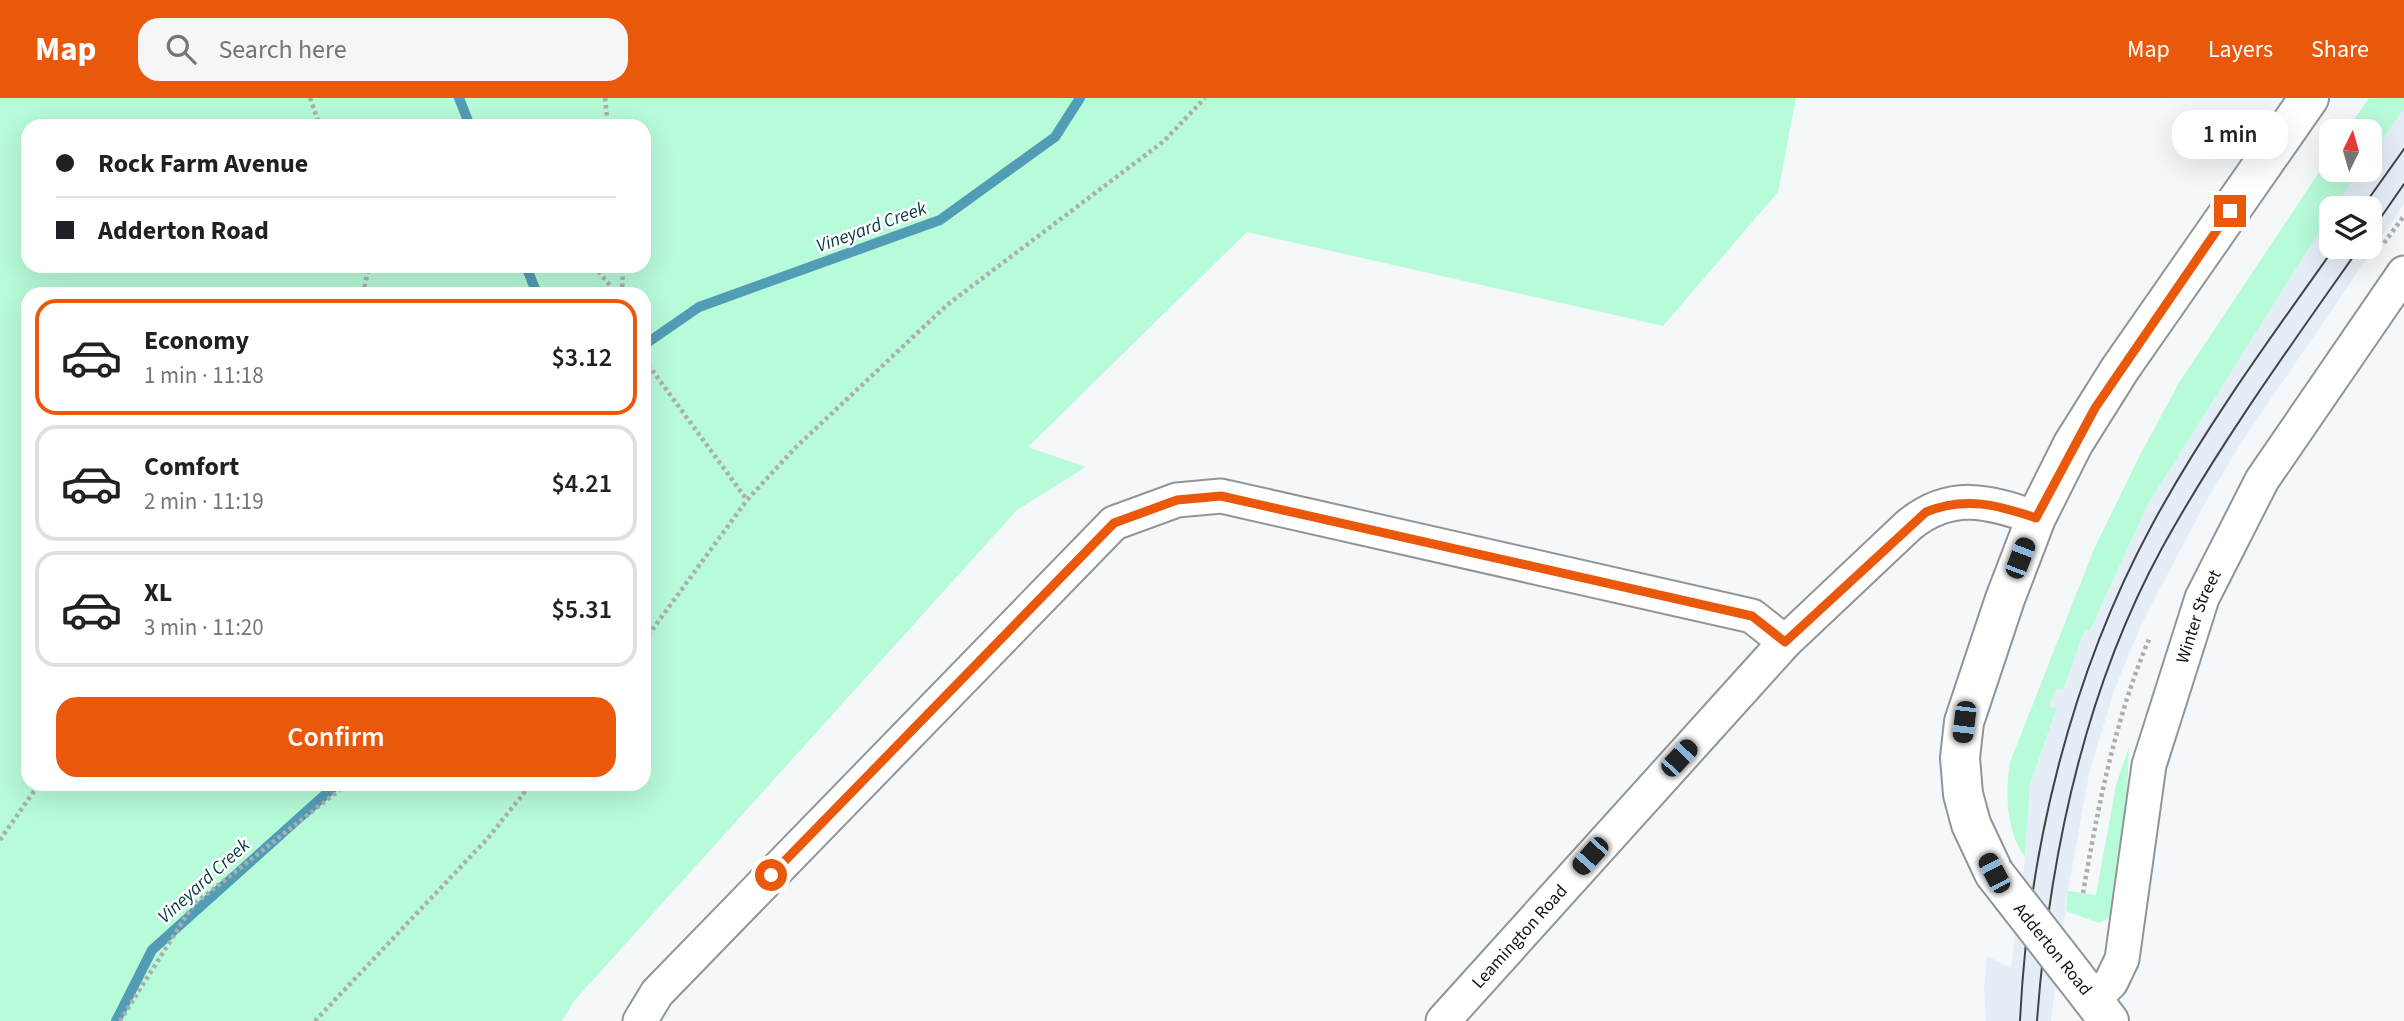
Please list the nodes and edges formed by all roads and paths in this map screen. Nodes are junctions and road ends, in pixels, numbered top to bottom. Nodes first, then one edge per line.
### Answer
1 (310, 98) edge
2 (605, 98) edge
3 (1205, 98) edge
4 (2309, 98) edge
5 (318, 119) edge
6 (607, 119) edge
7 (600, 273) edge
8 (2404, 273) edge
9 (614, 287) edge
10 (651, 370) edge
11 (747, 500) junction
12 (2036, 518) junction
13 (651, 631) edge
14 (1785, 642) junction
15 (34, 791) edge
16 (338, 791) edge
17 (525, 791) edge
18 (0, 839) edge
19 (2092, 999) edge
20 (1446, 1020) edge
21 (120, 1021) edge
22 (315, 1021) edge
23 (640, 1021) edge

1 - 5 path
2 - 6 path
3 - 11 path
4 - 12 main road, Adderton Road
7 - 9 path
8 - 19 street, Winter Street
10 - 11 path
11 - 13 path
12 - 14 street, Leamington Road
12 - 19 main road, Adderton Road, bridge
14 - 20 street, Leamington Road
14 - 23 street
15 - 18 path
16 - 21 path
17 - 22 path

